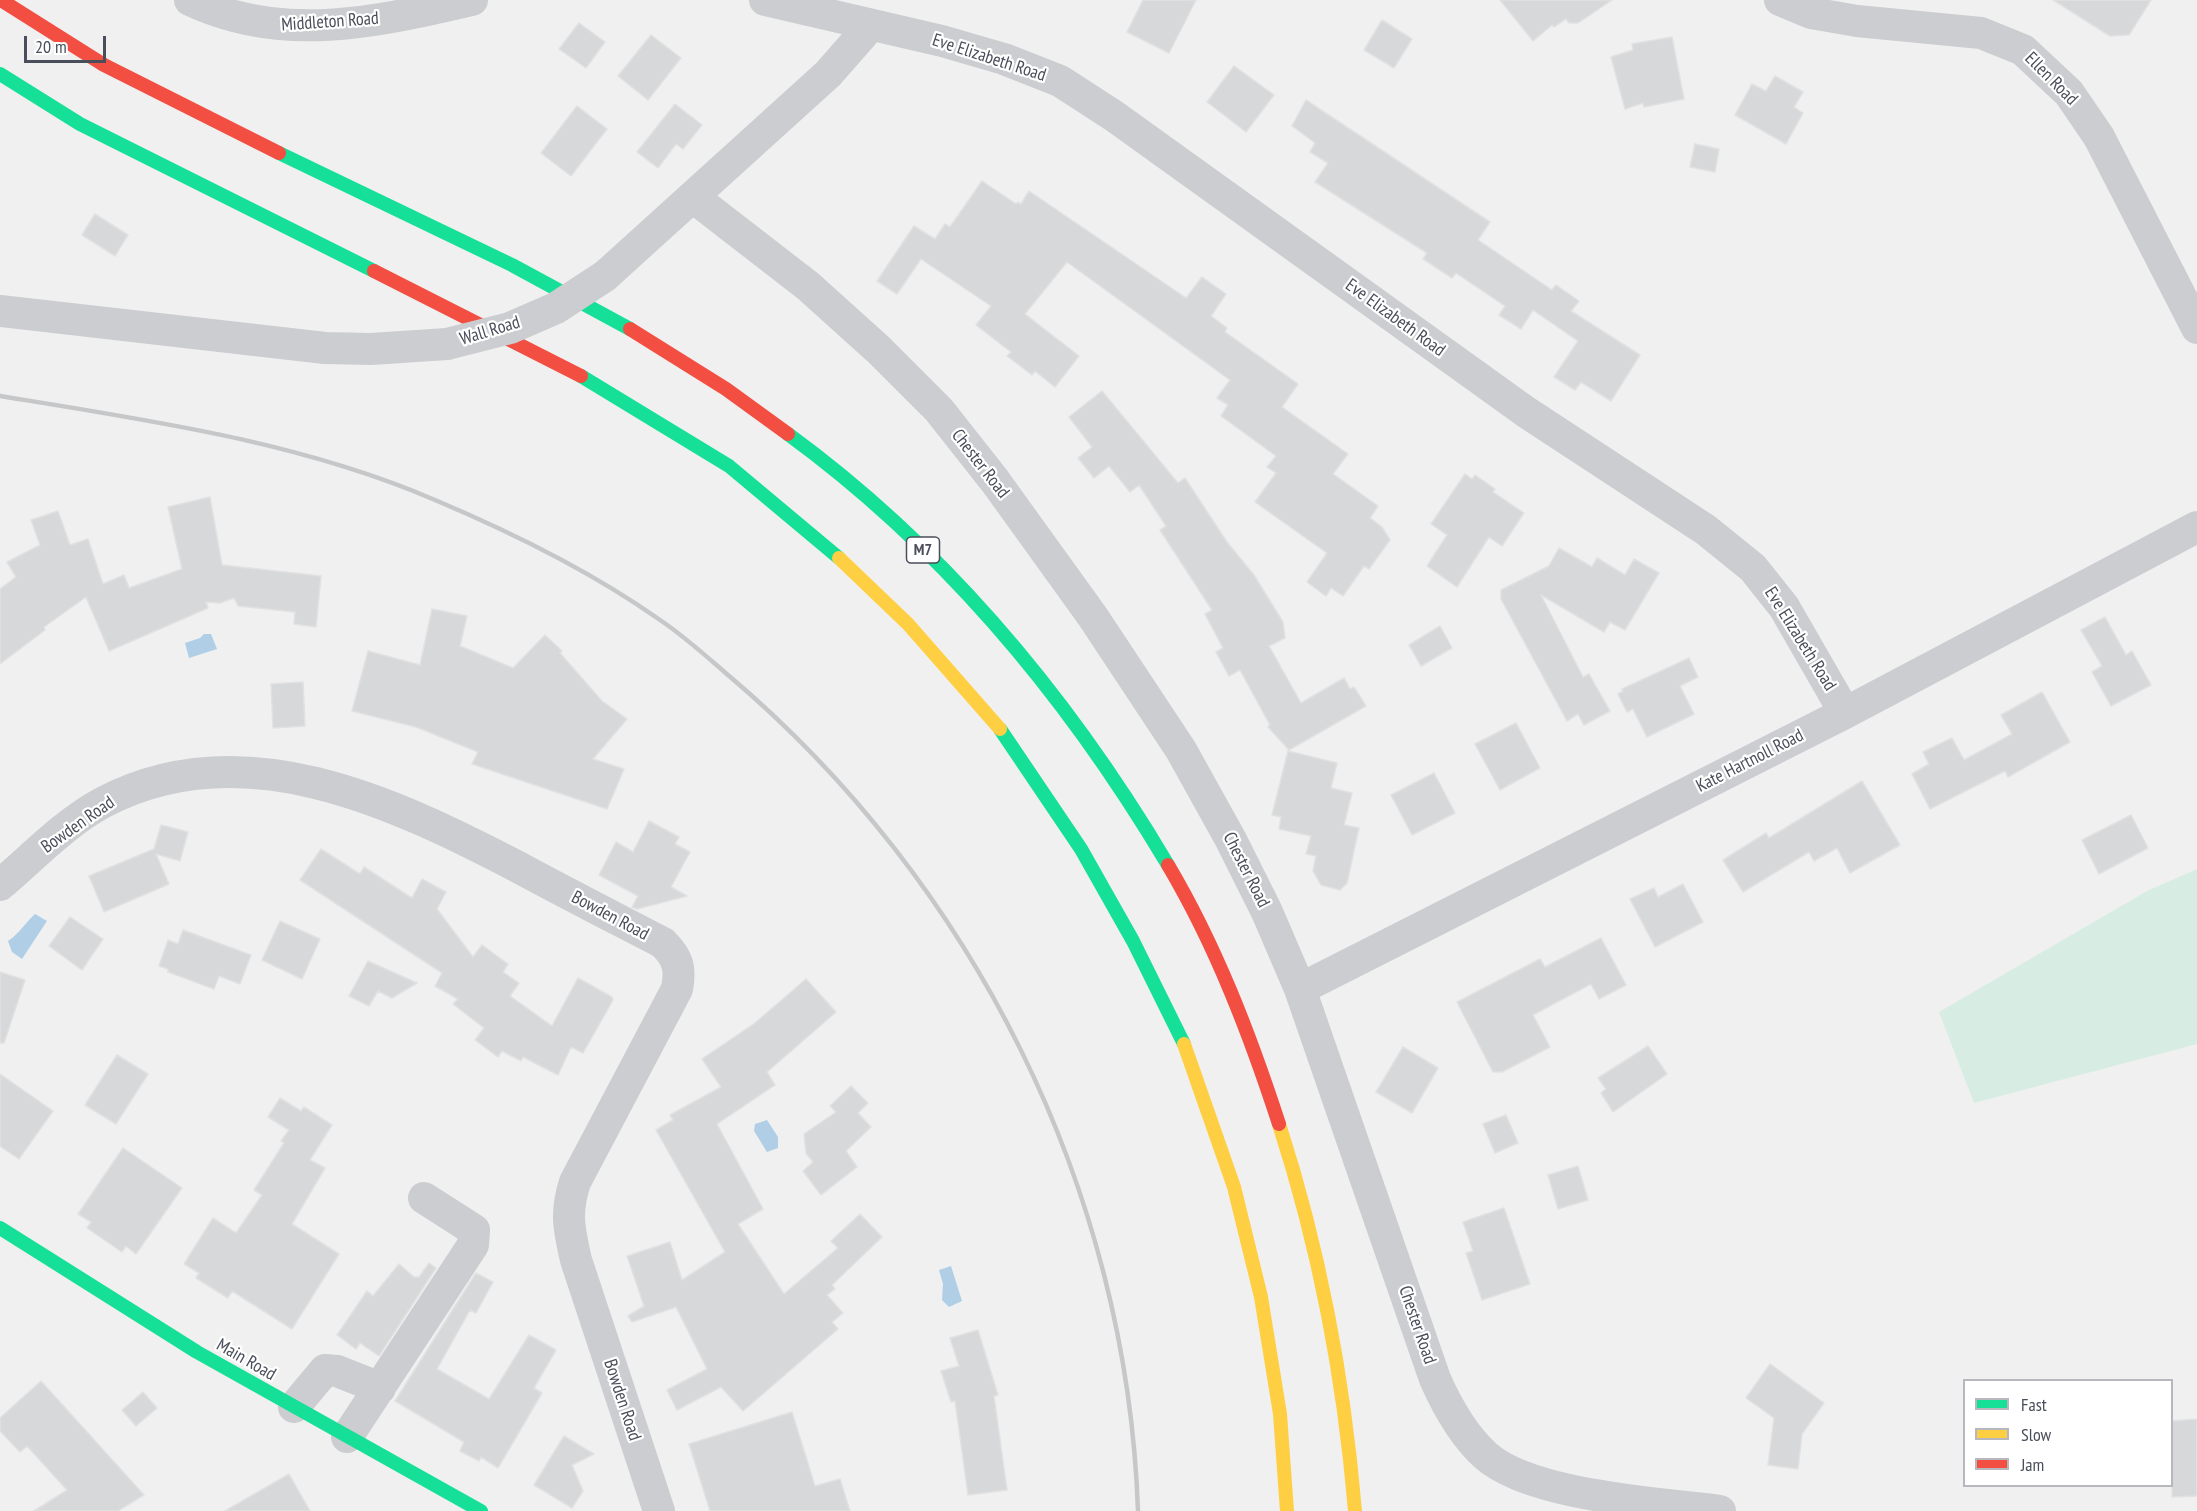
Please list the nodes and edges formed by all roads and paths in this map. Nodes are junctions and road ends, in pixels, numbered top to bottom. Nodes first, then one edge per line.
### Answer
1 (1, 0) edge
2 (190, 0) edge
3 (472, 0) edge
4 (765, 0) edge
5 (1780, 0) edge
6 (235, 8) edge
7 (871, 25) junction
8 (0, 74) edge
9 (693, 198) junction
10 (0, 311) edge
11 (2197, 328) edge
12 (2197, 527) edge
13 (1845, 713) junction
14 (0, 885) edge
15 (1300, 989) junction
16 (424, 1198) dead end
17 (0, 1228) edge
18 (380, 1388) junction
19 (294, 1407) junction
20 (347, 1437) junction
21 (481, 1511) edge
22 (659, 1511) edge
23 (1287, 1511) edge
24 (1355, 1511) edge
25 (1720, 1511) edge

1 - 24 main road, M7
2 - 6 street, Middleton Road
3 - 6 street, Middleton Road
4 - 7 street
5 - 11 street, Ellen Road
7 - 9 street, Wall Road
7 - 13 street, Eve Elizabeth Road
8 - 23 main road
9 - 10 street, Wall Road, bridge
9 - 15 street, Chester Road
12 - 13 street, Kate Hartnoll Road
13 - 15 street, Kate Hartnoll Road
14 - 22 street, Bowden Road
15 - 25 street, Chester Road
16 - 18 street
17 - 19 main road, Main Road
18 - 19 street
18 - 20 street
19 - 20 main road, Main Road
20 - 21 main road, Main Road

